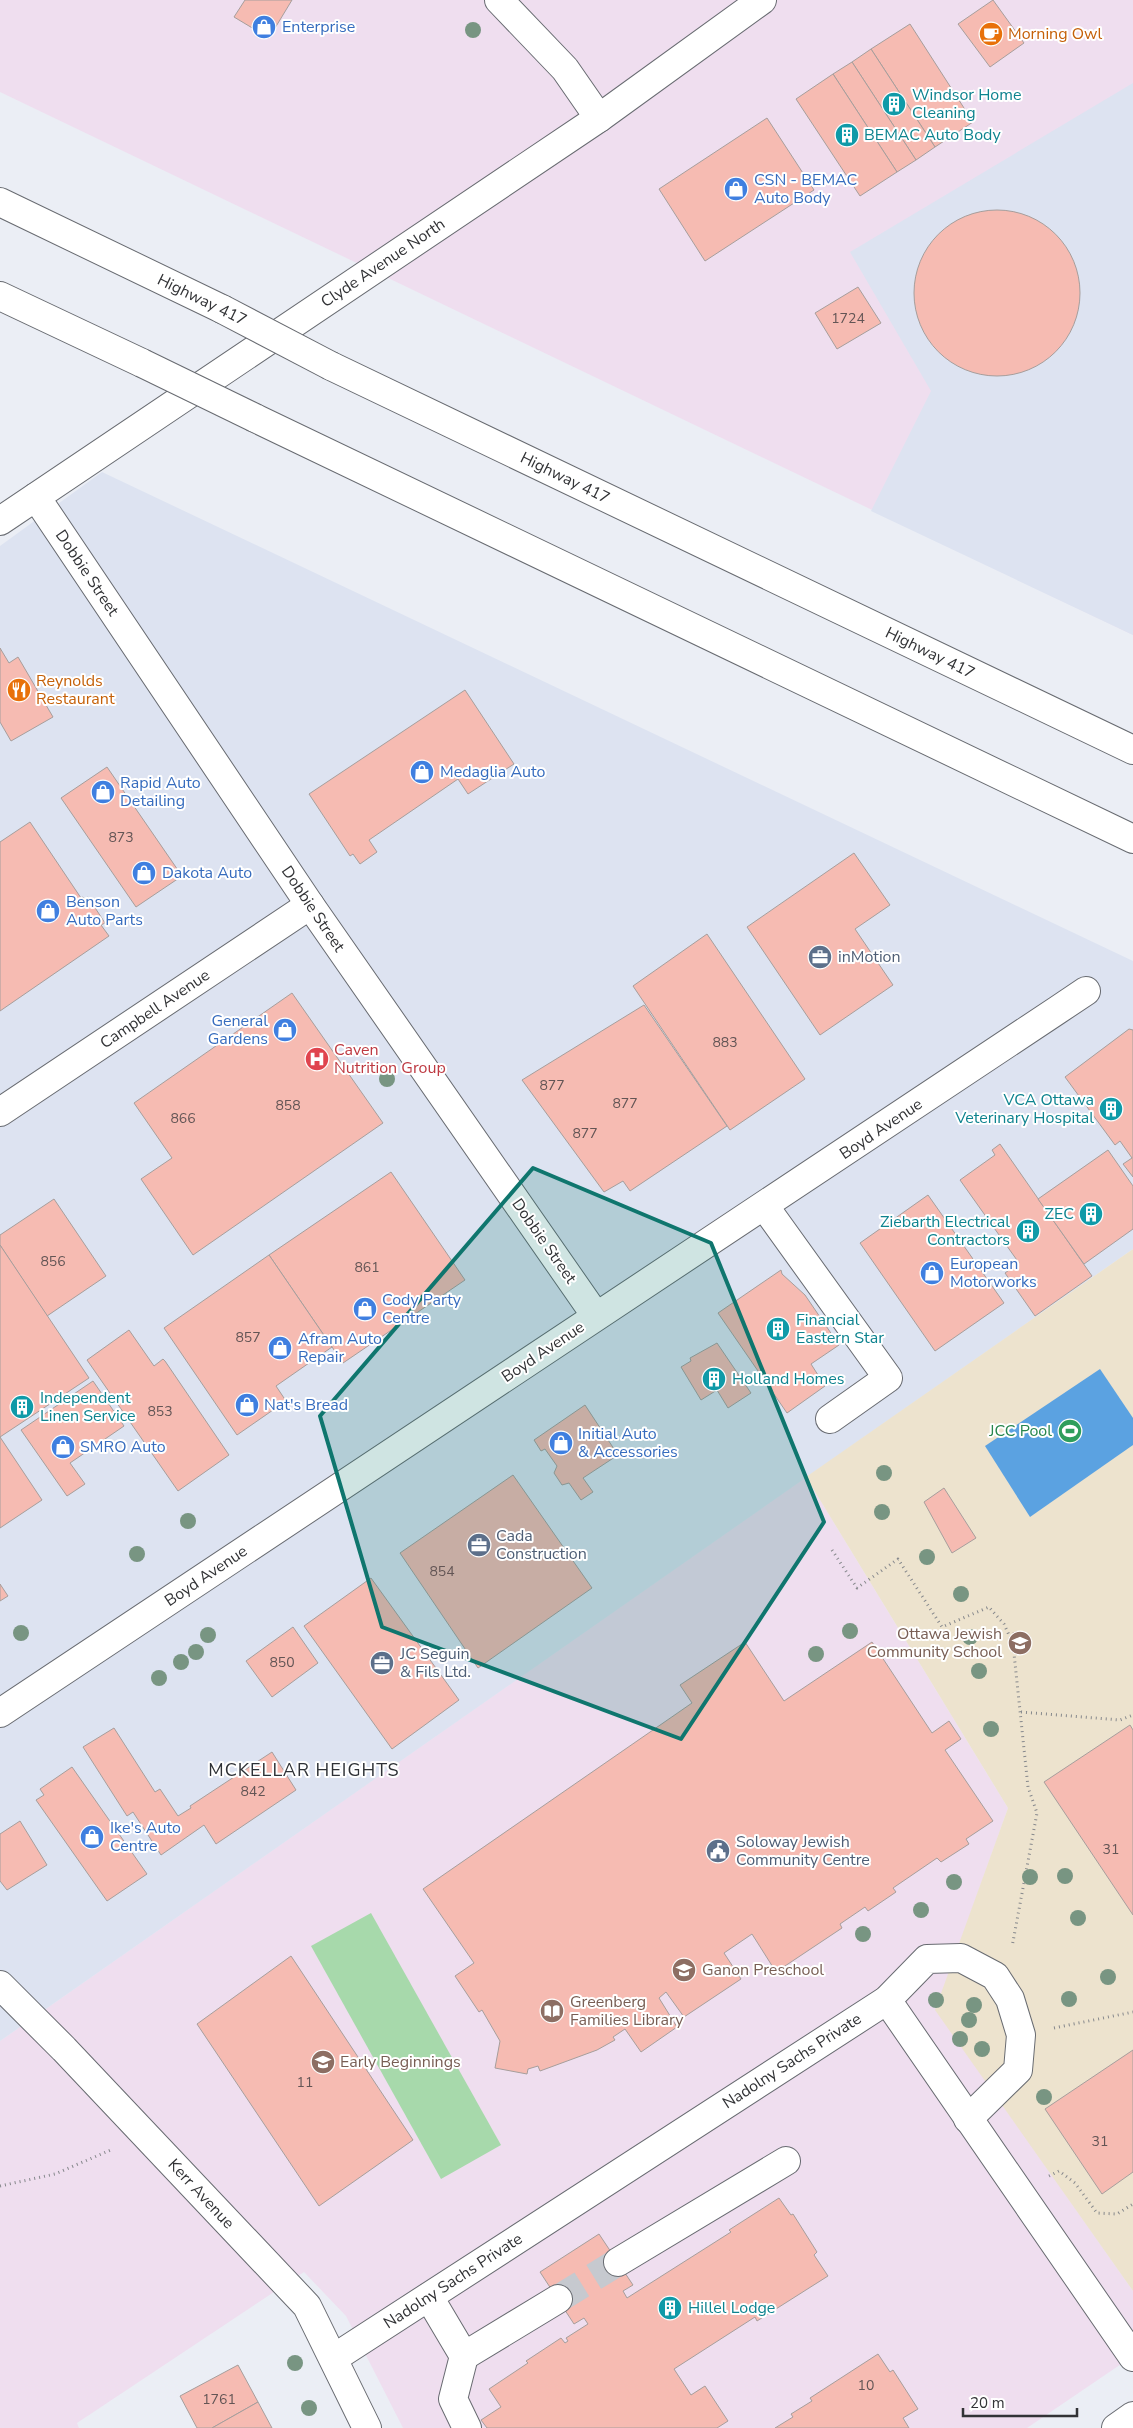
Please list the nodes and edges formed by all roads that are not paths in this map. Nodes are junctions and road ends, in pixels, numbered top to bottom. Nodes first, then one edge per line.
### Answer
1 (499, 0) edge
2 (762, 0) edge
3 (598, 118) junction
4 (0, 202) edge
5 (0, 296) edge
6 (36, 497) junction
7 (0, 521) edge
8 (1133, 750) edge
9 (1133, 838) edge
10 (310, 905) junction
11 (1086, 991) dead end
12 (0, 1112) edge
13 (765, 1207) junction
14 (596, 1316) junction
15 (830, 1419) dead end
16 (0, 1713) edge
17 (0, 1985) edge
18 (888, 2000) junction
19 (968, 2119) junction
20 (786, 2161) dead end
21 (618, 2262) tunnel mouth
22 (429, 2297) junction
23 (558, 2299) tunnel mouth
24 (464, 2356) junction
25 (1133, 2357) edge
26 (334, 2358) junction
27 (1133, 2416) edge
28 (367, 2428) edge
29 (467, 2428) edge
30 (1116, 2428) edge

1 - 3 main road
2 - 3 main road, Clyde Avenue North
3 - 6 main road, Clyde Avenue North
4 - 8 main road, Highway 417, bridge
5 - 9 main road, bridge
6 - 7 main road, Clyde Avenue North
6 - 10 main road, Dobbie Street
10 - 12 main road, Campbell Avenue
10 - 14 main road, Dobbie Street
11 - 13 main road, Boyd Avenue
13 - 14 main road, Boyd Avenue
13 - 15 main road
14 - 16 main road, Boyd Avenue
17 - 26 main road, Kerr Avenue
18 - 19 main road
18 - 19 main road, Nadolny Sachs Private
18 - 22 main road, Nadolny Sachs Private
19 - 25 main road
20 - 21 main road
22 - 24 main road
22 - 26 main road, Nadolny Sachs Private
23 - 24 main road
24 - 29 main road
26 - 28 main road, Kerr Avenue
27 - 30 main road

